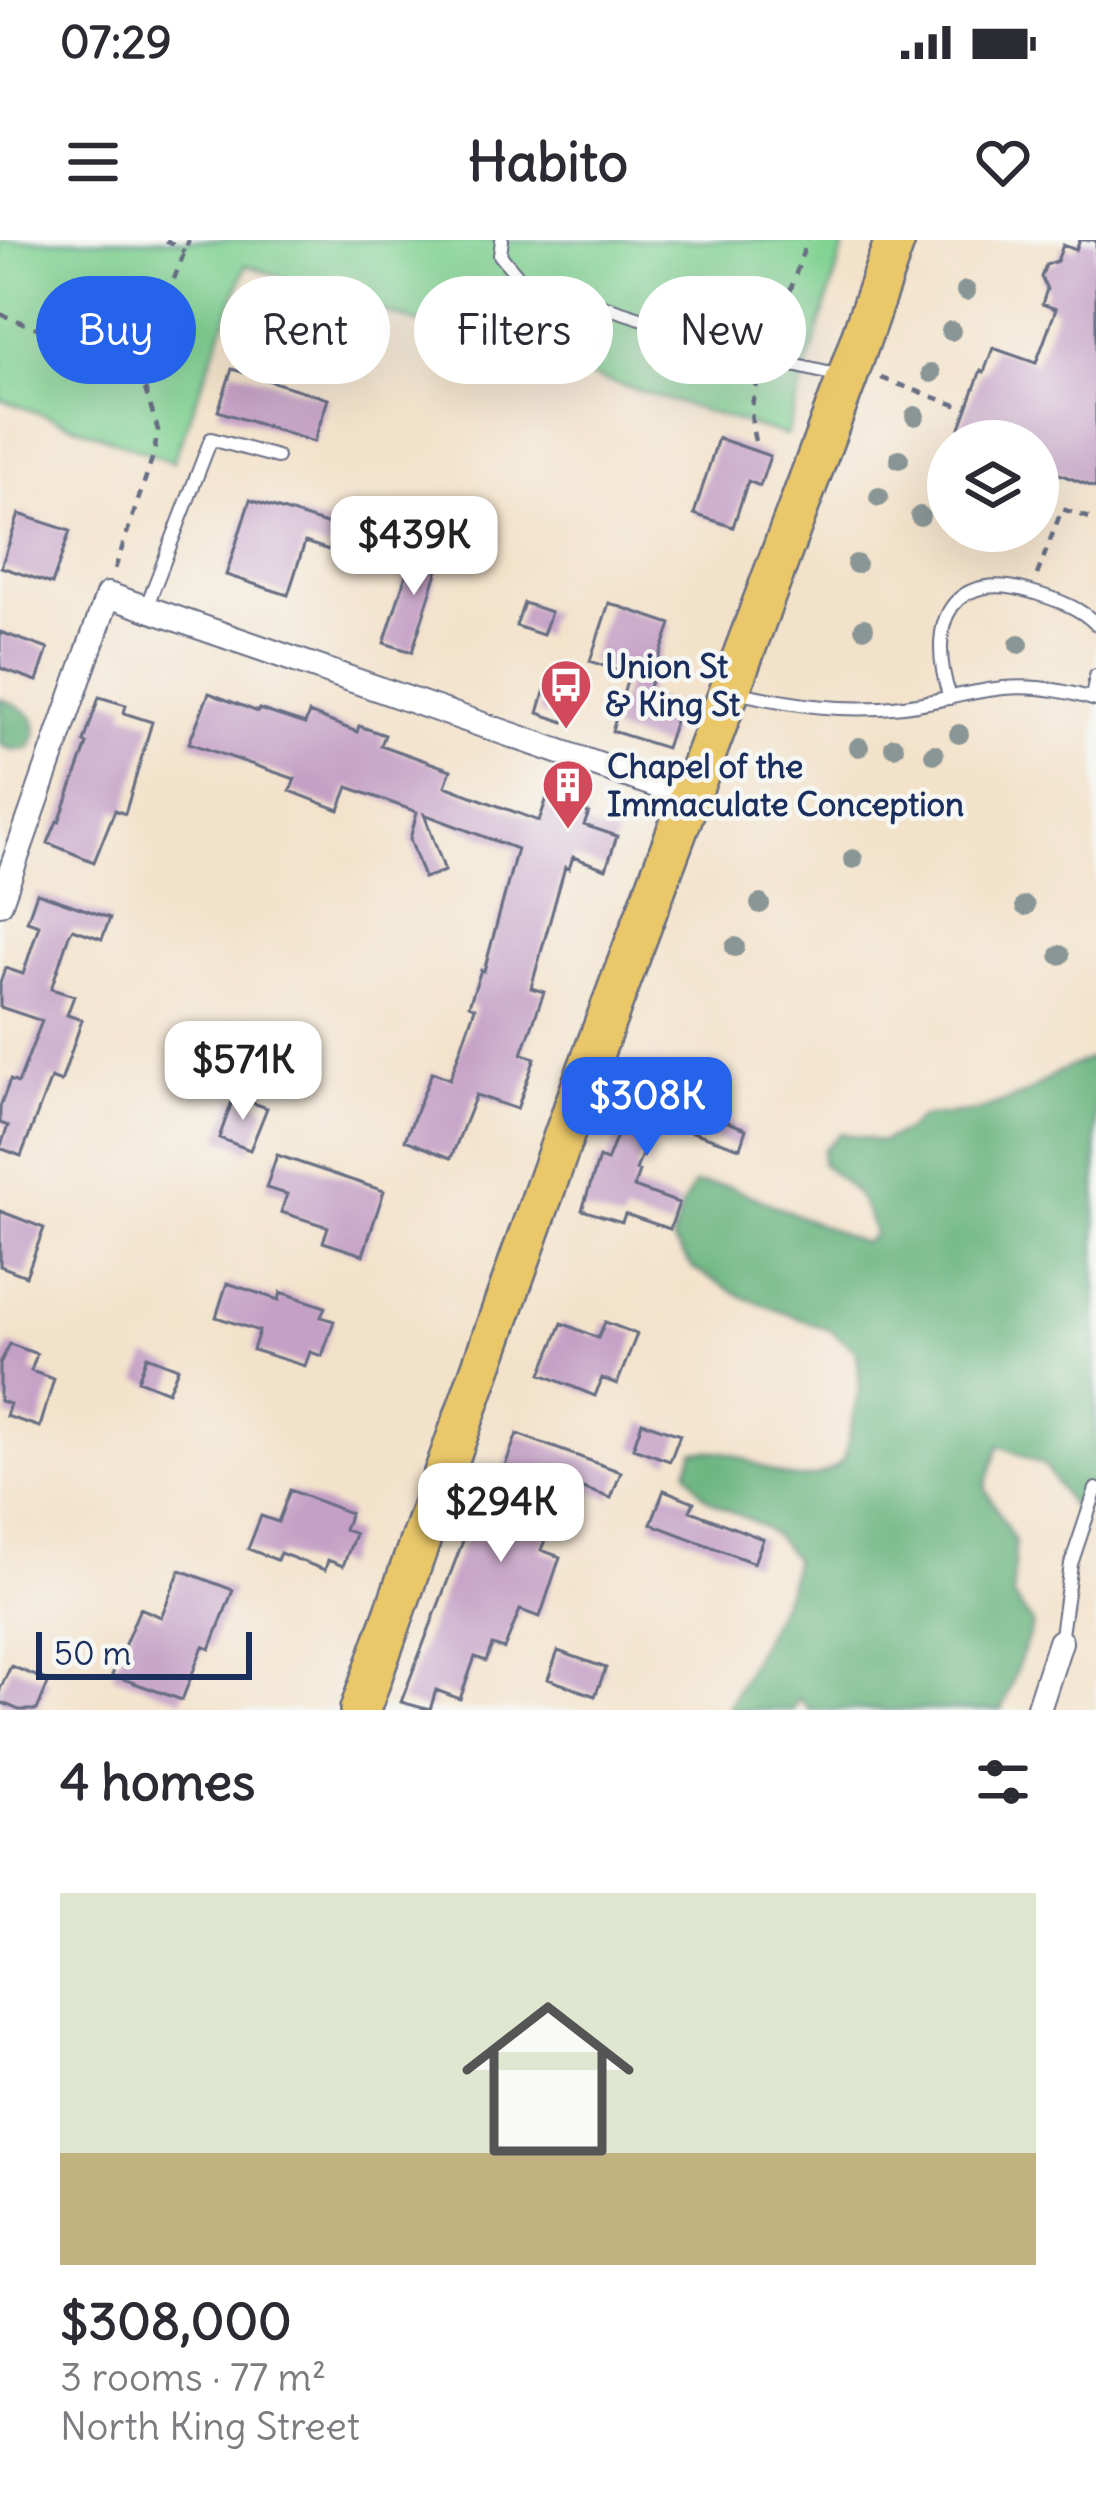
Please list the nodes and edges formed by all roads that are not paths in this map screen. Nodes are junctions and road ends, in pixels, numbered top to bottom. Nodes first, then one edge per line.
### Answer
1 (502, 240) edge
2 (896, 240) edge
3 (858, 376) junction
4 (277, 457) dead end
5 (146, 608) junction
6 (1096, 624) edge
7 (1096, 676) edge
8 (731, 691) junction
9 (950, 698) junction
10 (1094, 699) edge
11 (690, 796) junction
12 (5, 876) edge
13 (0, 903) edge
14 (1096, 1489) edge
15 (1060, 1642) joint
16 (360, 1710) edge
17 (1038, 1710) edge

1 - 3 lane
2 - 3 main road
3 - 8 main road
4 - 5 lane
5 - 11 street
5 - 12 street
6 - 9 lane
7 - 10 lane
8 - 9 lane
8 - 11 main road
9 - 10 lane
11 - 16 main road
12 - 13 street
14 - 15 lane
15 - 17 street

